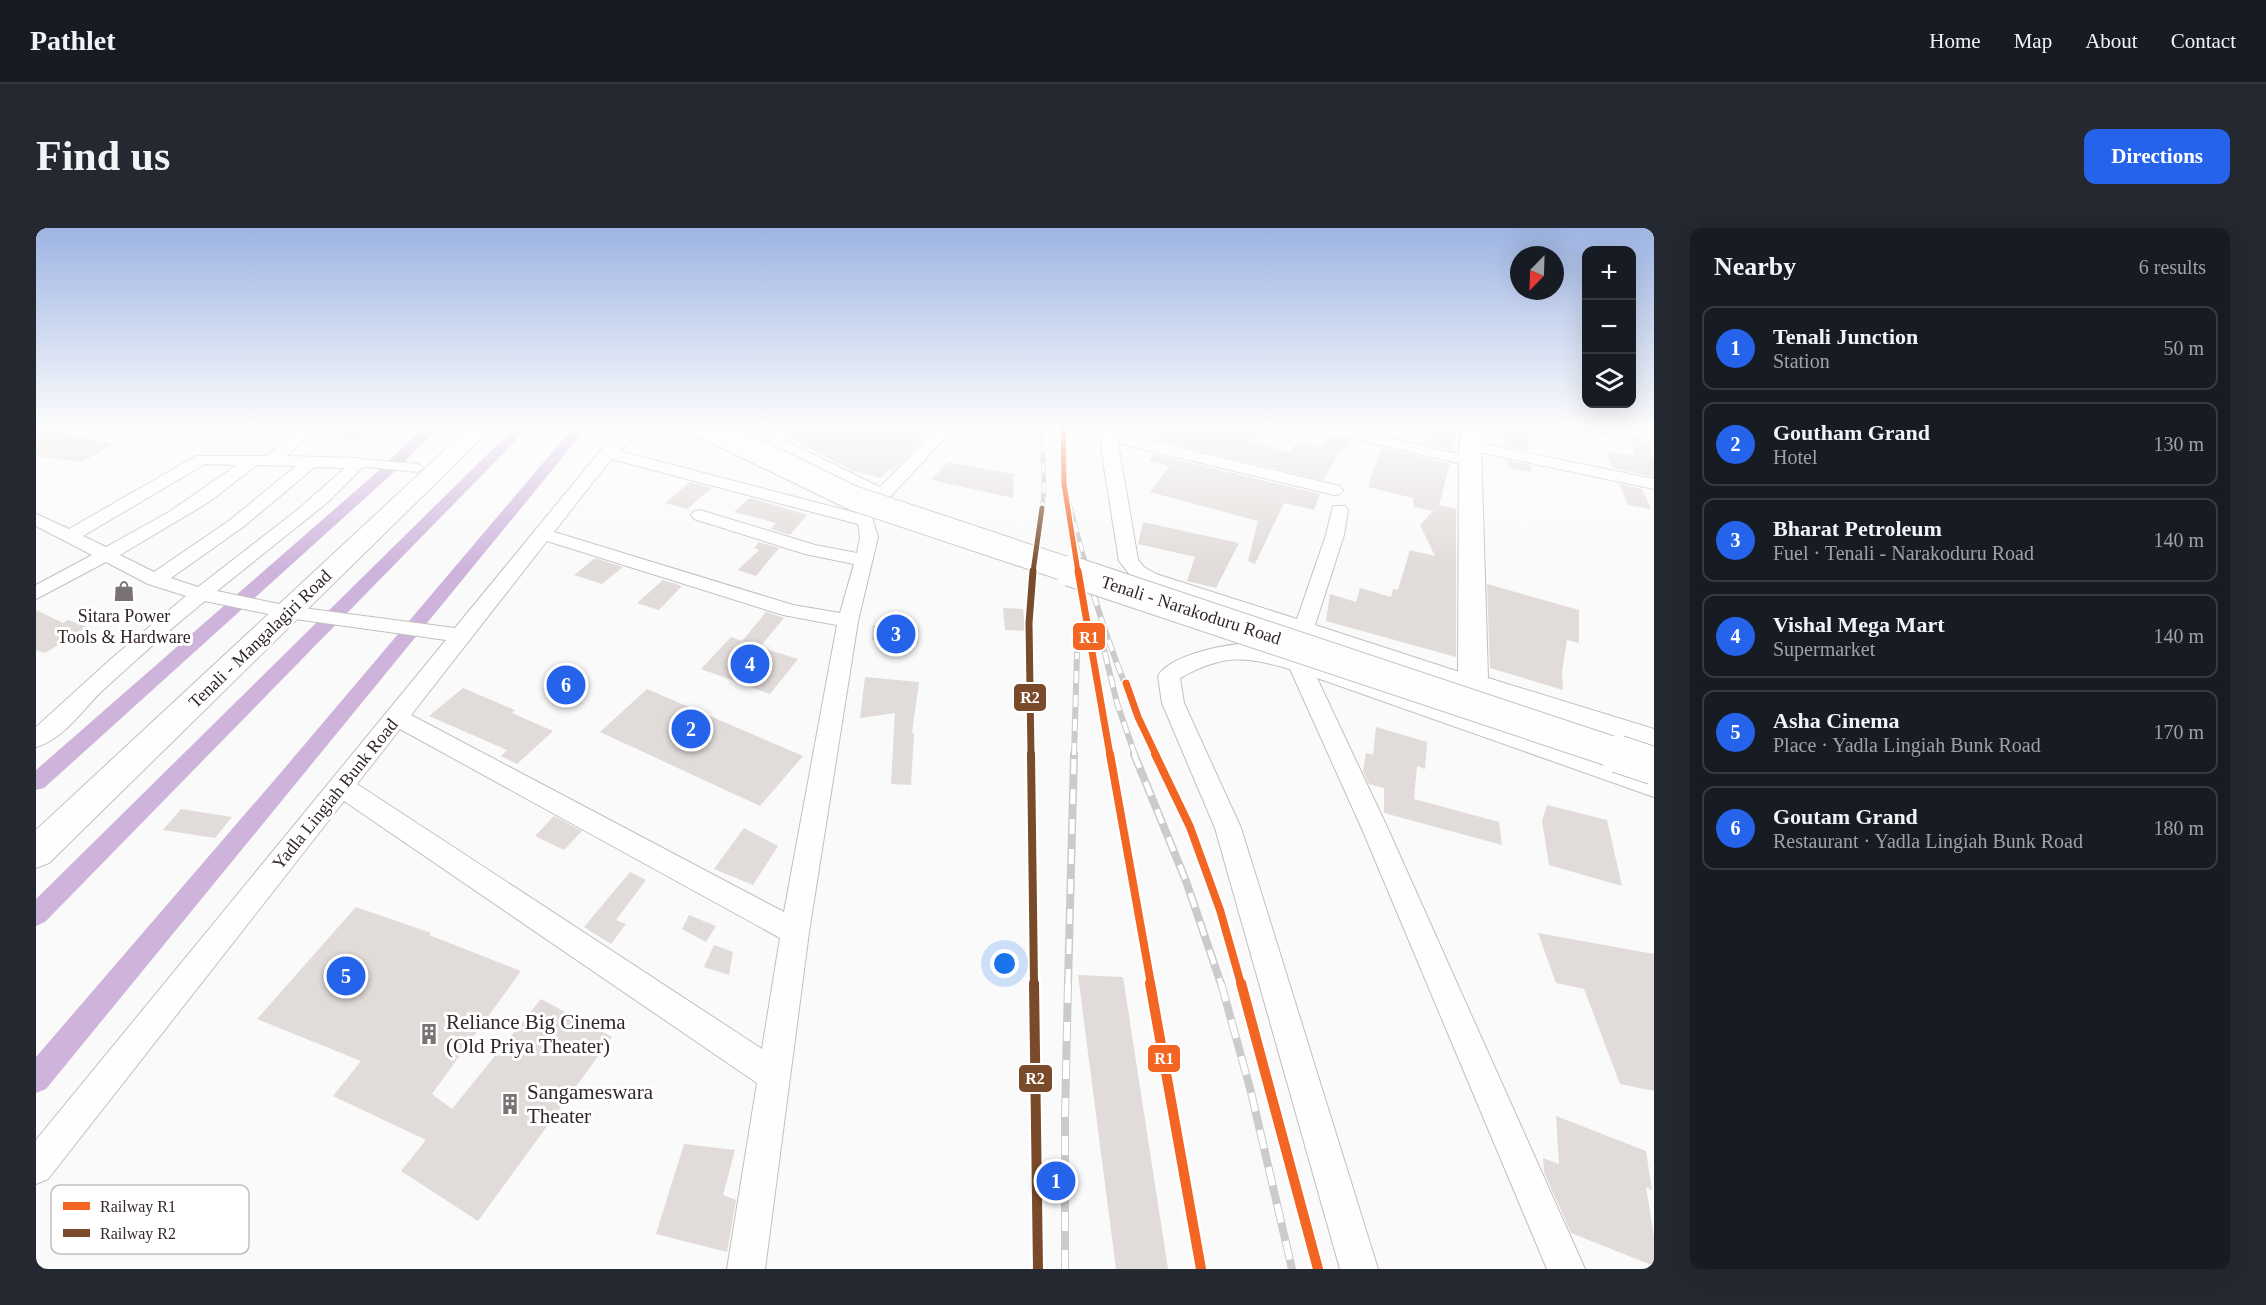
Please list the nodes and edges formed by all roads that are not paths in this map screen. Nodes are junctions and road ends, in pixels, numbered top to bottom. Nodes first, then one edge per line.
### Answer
1 (175, 474) edge
2 (235, 474) edge
3 (297, 474) edge
4 (351, 474) edge
5 (404, 474) edge
6 (429, 474) edge
7 (591, 474) edge
8 (685, 474) edge
9 (802, 474) edge
10 (835, 474) edge
11 (903, 474) edge
12 (1113, 474) edge
13 (1271, 474) edge
14 (1471, 474) edge
15 (1610, 474) edge
16 (1654, 483) edge
17 (1334, 490) dead end
18 (882, 495) junction
19 (1339, 510) dead end
20 (700, 515) dead end
21 (36, 519) edge
22 (866, 521) junction
23 (543, 534) junction
24 (69, 536) junction
25 (104, 555) junction
26 (866, 560) junction
27 (155, 580) junction
28 (36, 593) edge
29 (207, 595) junction
30 (277, 609) junction
31 (848, 621) junction
32 (1304, 628) junction
33 (461, 635) junction
34 (1299, 664) junction
35 (1473, 684) junction
36 (396, 717) junction
37 (41, 729) edge
38 (1654, 741) edge
39 (1654, 766) edge
40 (341, 786) junction
41 (1654, 788) edge
42 (36, 823) edge
43 (36, 853) edge
44 (795, 932) junction
45 (774, 1076) junction
46 (36, 1167) edge
47 (746, 1269) edge
48 (1359, 1269) edge
49 (1566, 1269) edge

1 - 24 street
2 - 25 street
3 - 27 street
4 - 29 street
5 - 30 main road, Tenali - Mangalagiri Road
6 - 30 main road, Tenali - Mangalagiri Road
7 - 23 street, Yadla Lingiah Bunk Road
8 - 22 street
9 - 39 main road, Tenali - Narakoduru Road, bridge
10 - 18 street
11 - 18 street
12 - 32 street
13 - 17 street
14 - 35 main road
15 - 16 street
18 - 22 street
19 - 32 street
20 - 26 street
21 - 24 street
22 - 26 street
23 - 31 street
23 - 33 street, Yadla Lingiah Bunk Road
24 - 25 street
25 - 27 street
25 - 28 street
26 - 31 street
27 - 29 street
29 - 30 street
29 - 37 street
30 - 33 street
30 - 42 main road, Tenali - Mangalagiri Road
30 - 43 main road, Tenali - Mangalagiri Road
31 - 44 street
32 - 35 street
33 - 36 street, Yadla Lingiah Bunk Road
34 - 41 street
34 - 48 street
34 - 49 street
35 - 38 main road
36 - 40 street, Yadla Lingiah Bunk Road
36 - 44 street
40 - 45 street
40 - 46 street, Yadla Lingiah Bunk Road
44 - 45 street
45 - 47 street

